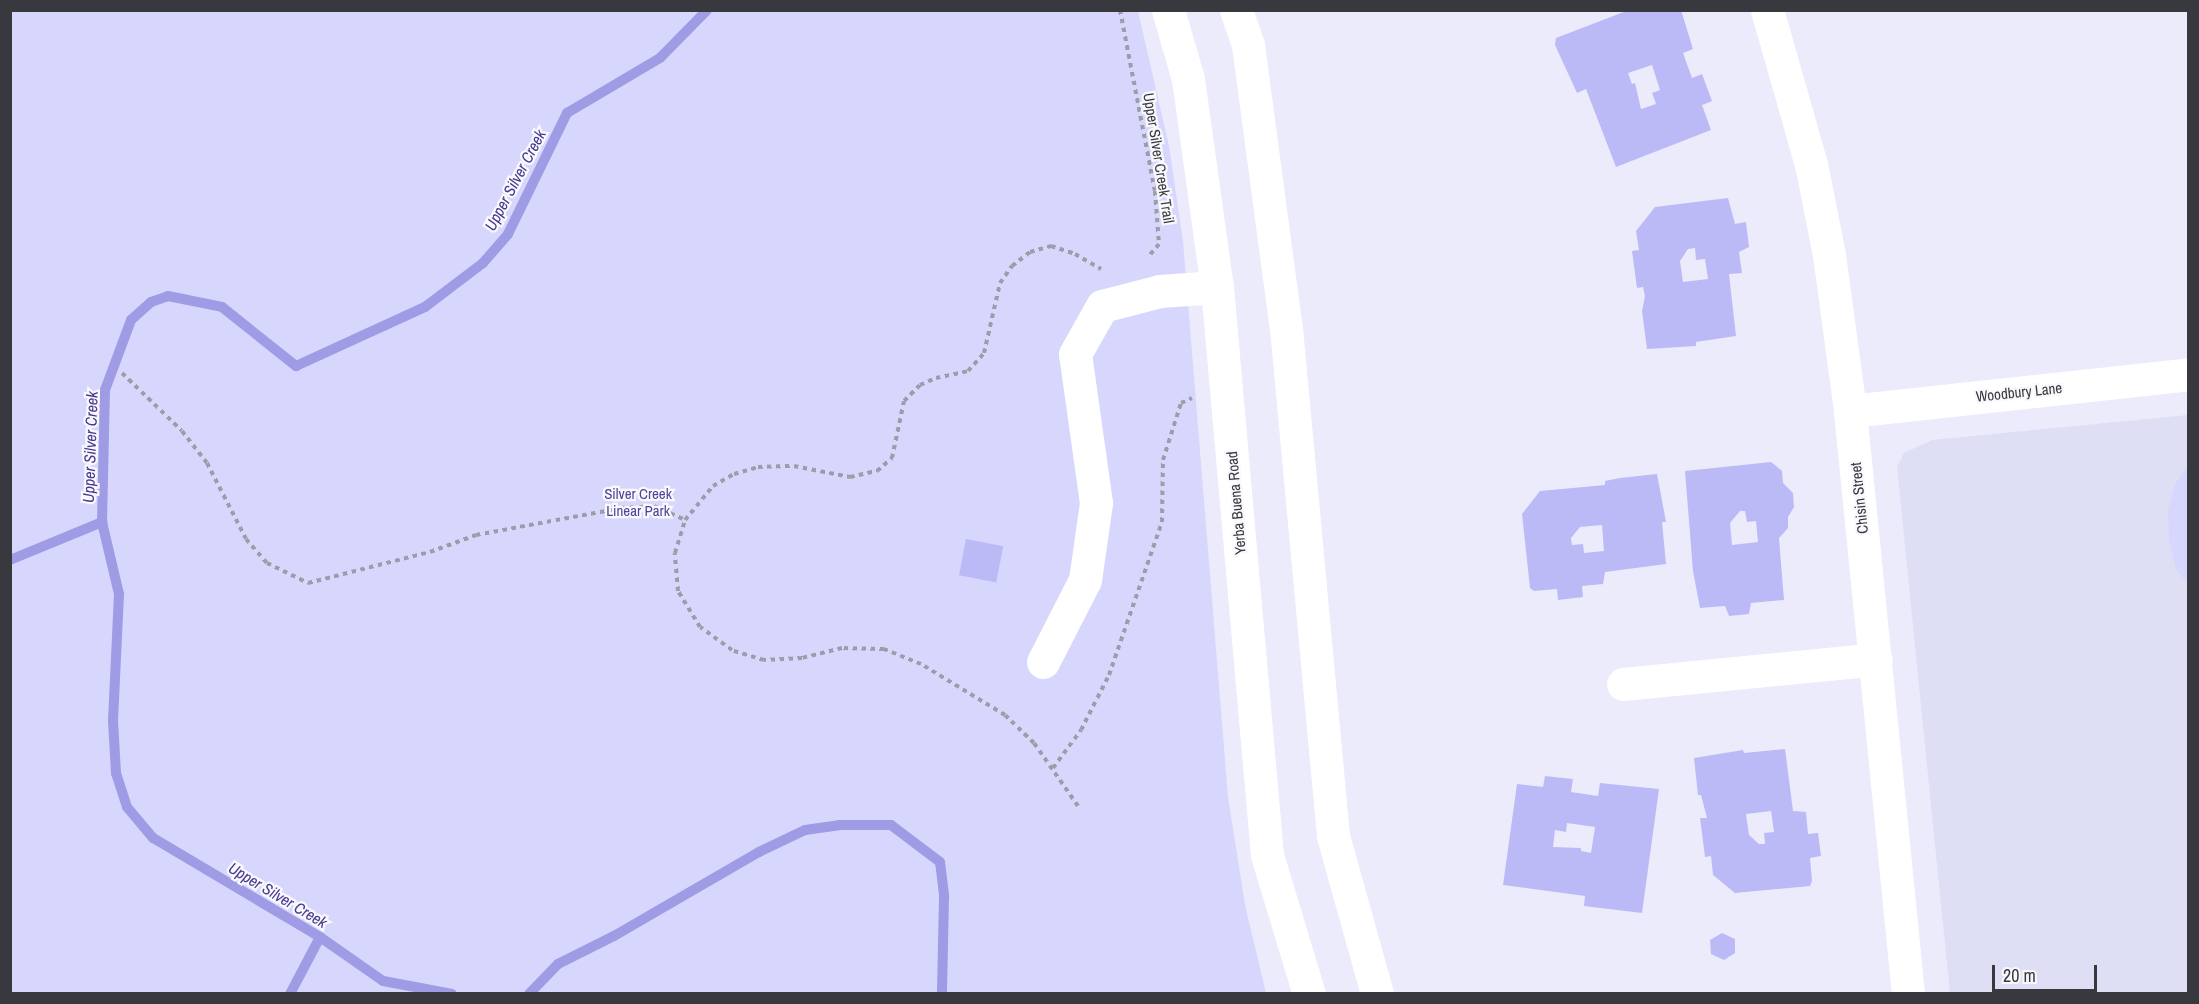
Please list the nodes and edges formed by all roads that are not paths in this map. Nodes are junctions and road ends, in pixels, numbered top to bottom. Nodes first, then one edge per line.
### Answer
1 (1168, 10) edge
2 (1236, 10) edge
3 (1767, 10) edge
4 (1217, 287) junction
5 (2188, 374) edge
6 (1850, 411) junction
7 (1875, 659) junction
8 (1043, 662) dead end
9 (1623, 684) dead end
10 (1309, 993) edge
11 (1377, 993) edge
12 (1908, 993) edge

1 - 4 main road, Yerba Buena Road
2 - 11 main road
3 - 6 main road, Chisin Street
4 - 8 main road
4 - 10 main road, Yerba Buena Road
5 - 6 main road, Woodbury Lane
6 - 7 main road, Chisin Street
7 - 9 main road
7 - 12 main road, Chisin Street

